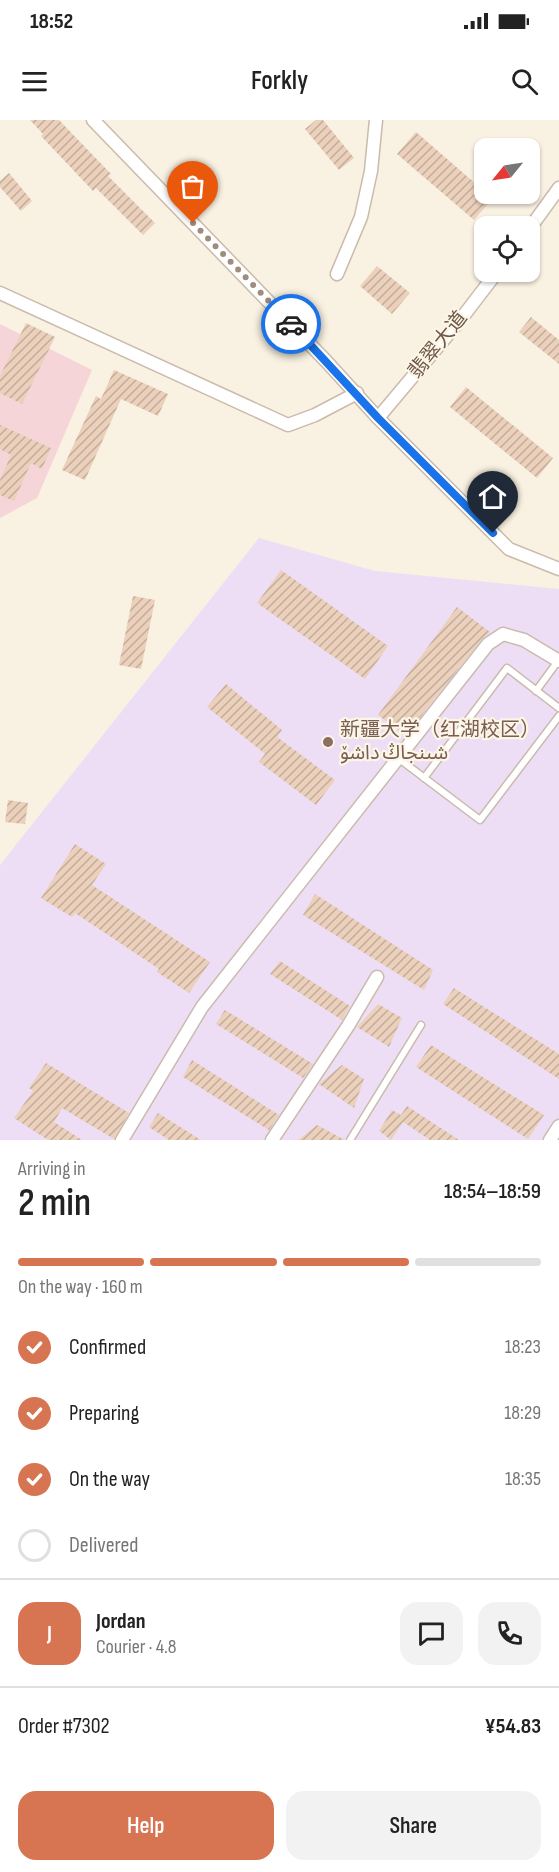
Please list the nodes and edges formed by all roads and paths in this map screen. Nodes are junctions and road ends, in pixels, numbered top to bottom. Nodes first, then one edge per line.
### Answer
1 (93, 120) edge
2 (376, 120) edge
3 (559, 188) edge
4 (539, 216) edge
5 (337, 274) dead end
6 (488, 282) edge
7 (0, 293) edge
8 (357, 393) junction
9 (378, 418) junction
10 (559, 569) edge
11 (559, 661) edge
12 (536, 690) junction
13 (559, 708) edge
14 (559, 716) edge
15 (398, 758) junction
16 (424, 777) junction
17 (377, 976) dead end
18 (421, 1025) dead end
19 (559, 1126) edge
20 (122, 1140) edge
21 (272, 1140) edge
22 (350, 1140) edge
23 (550, 1140) edge

1 - 8 street
2 - 5 street
3 - 4 street
6 - 9 street, 翡翠大道
7 - 8 street
8 - 9 street
9 - 10 street
11 - 12 lane
11 - 15 street
12 - 13 lane
12 - 16 lane
14 - 16 lane
15 - 16 lane
15 - 20 street
17 - 21 street
18 - 22 lane
19 - 23 street

